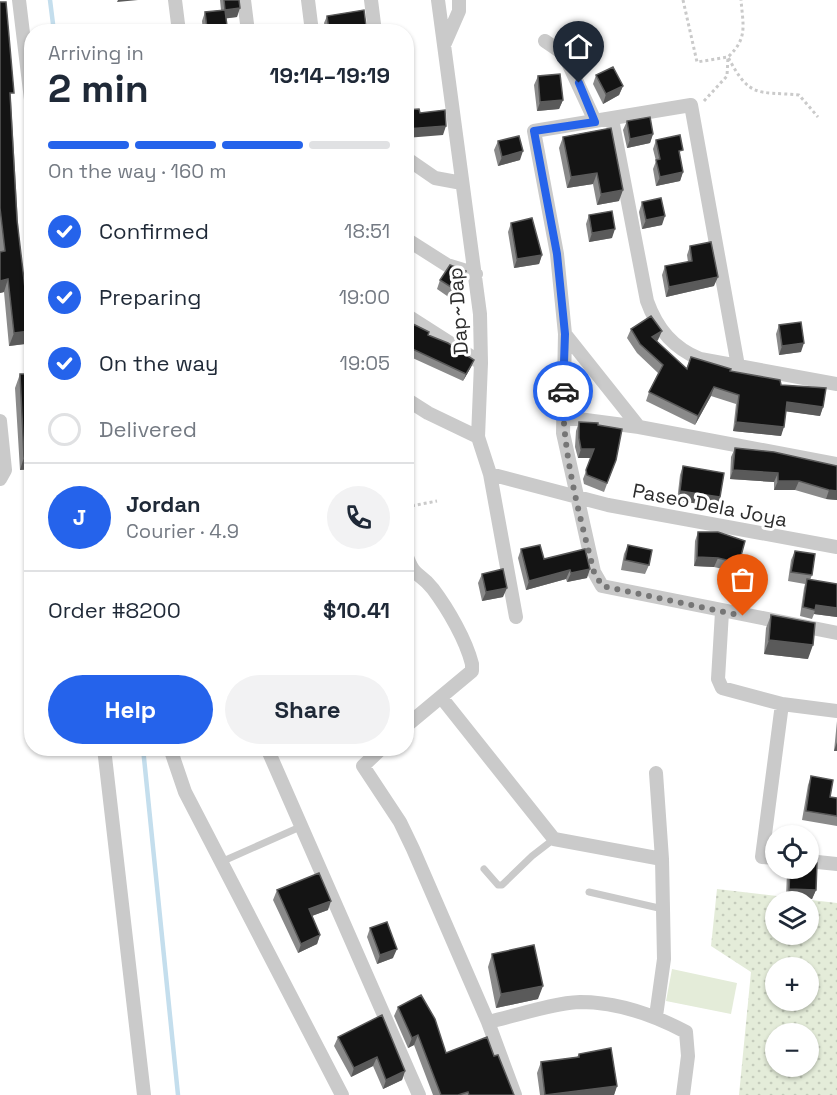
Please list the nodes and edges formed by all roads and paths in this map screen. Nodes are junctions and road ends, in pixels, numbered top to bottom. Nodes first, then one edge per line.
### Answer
1 (19, 0) edge
2 (175, 0) edge
3 (244, 0) edge
4 (308, 0) edge
5 (371, 0) edge
6 (438, 0) edge
7 (459, 0) edge
8 (683, 0) edge
9 (741, 0) edge
10 (177, 24) edge
11 (247, 24) edge
12 (311, 24) edge
13 (374, 24) edge
14 (545, 41) dead end
15 (24, 42) edge
16 (446, 43) junction
17 (728, 57) junction
18 (693, 113) junction
19 (818, 117) dead end
20 (612, 119) junction
21 (595, 122) junction
22 (414, 164) edge
23 (462, 183) junction
24 (414, 244) edge
25 (476, 274) junction
26 (414, 320) edge
27 (565, 334) junction
28 (481, 363) junction
29 (738, 366) junction
30 (837, 384) edge
31 (414, 404) edge
32 (563, 417) junction
33 (0, 421) edge
34 (639, 427) junction
35 (478, 437) junction
36 (837, 464) edge
37 (490, 474) junction
38 (0, 479) edge
39 (577, 498) junction
40 (437, 501) dead end
41 (414, 505) edge
42 (837, 547) edge
43 (414, 573) edge
44 (722, 612) junction
45 (516, 617) dead end
46 (837, 633) edge
47 (441, 697) junction
48 (782, 704) junction
49 (837, 711) edge
50 (414, 719) edge
51 (106, 756) edge
52 (173, 756) edge
53 (270, 756) edge
54 (374, 756) edge
55 (656, 773) dead end
56 (766, 825) edge
57 (300, 827) junction
58 (765, 834) edge
59 (554, 839) junction
60 (765, 857) edge
61 (662, 859) junction
62 (221, 862) junction
63 (819, 862) edge
64 (837, 864) edge
65 (484, 869) dead end
66 (589, 892) dead end
67 (663, 909) junction
68 (656, 1016) junction
69 (488, 1022) junction
70 (144, 1095) edge
71 (342, 1095) edge
72 (419, 1095) edge
73 (516, 1095) edge
74 (683, 1095) edge

1 - 15 street
2 - 10 street
3 - 11 street
4 - 12 street
5 - 13 street
6 - 16 street, Dap~Dap
7 - 16 street
8 - 17 path
9 - 17 path
14 - 21 street
16 - 23 street, Dap~Dap
17 - 18 path
17 - 19 path
18 - 20 street
18 - 29 street
20 - 21 street
20 - 29 street
21 - 27 street
22 - 23 street
23 - 25 street, Dap~Dap
24 - 25 street
25 - 28 street, Dap~Dap
26 - 28 street
27 - 32 street
27 - 34 street
28 - 35 street, Dap~Dap
29 - 30 street
31 - 35 street
32 - 34 street
32 - 39 street
33 - 38 street
34 - 36 street
35 - 37 street, Dap~Dap
37 - 39 street, Paseo Dela Joya
37 - 45 street, Dap~Dap
39 - 42 street, Paseo Dela Joya
39 - 44 street
40 - 41 path
43 - 47 street
44 - 46 street
44 - 48 street
47 - 50 street
47 - 59 street
48 - 49 street
48 - 56 street
51 - 70 street
52 - 62 street
53 - 57 street
54 - 69 street
55 - 61 street
57 - 62 lane
57 - 72 street
58 - 60 street
59 - 61 street
59 - 65 lane
61 - 67 street
62 - 71 street
63 - 64 street
66 - 67 lane
67 - 68 street
68 - 69 street
68 - 74 street
69 - 73 street

